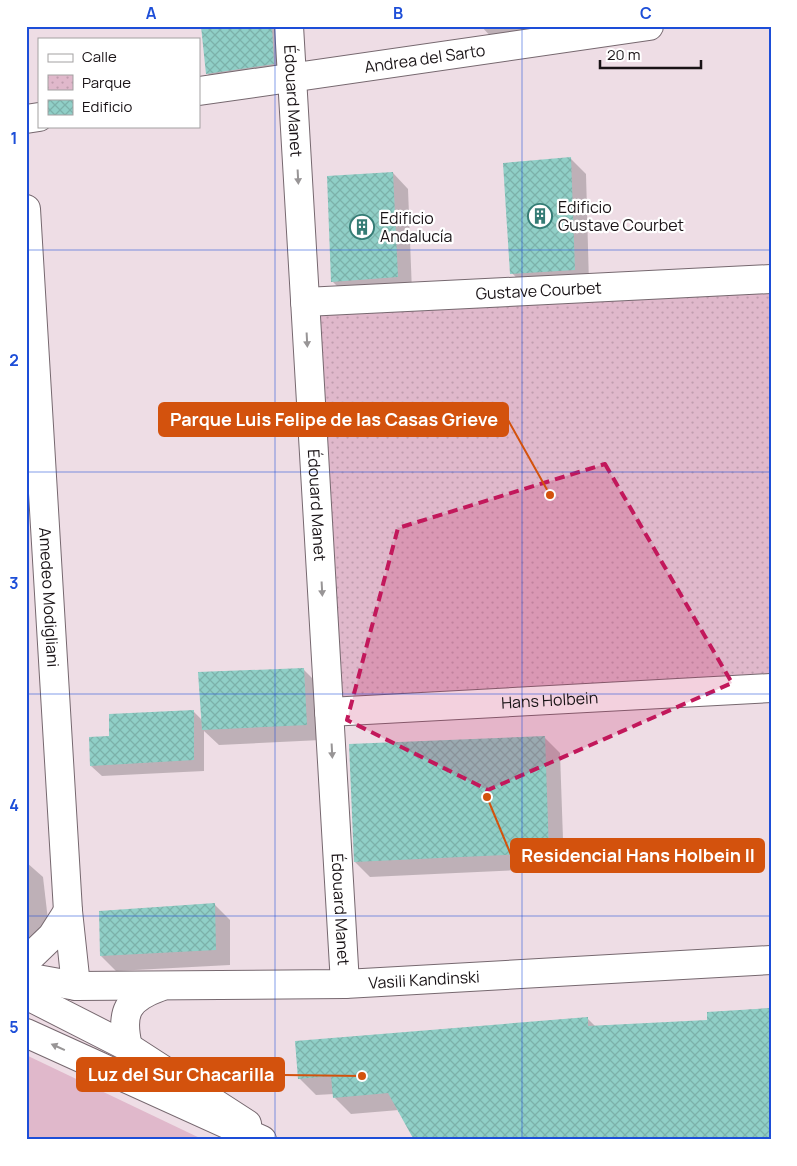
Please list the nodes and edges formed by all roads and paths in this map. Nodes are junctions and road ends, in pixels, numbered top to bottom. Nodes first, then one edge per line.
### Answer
1 (289, 26) edge
2 (649, 26) edge
3 (292, 76) junction
4 (200, 91) edge
5 (26, 209) edge
6 (771, 279) edge
7 (305, 302) junction
8 (771, 688) edge
9 (329, 712) junction
10 (68, 912) junction
11 (771, 960) edge
12 (26, 961) edge
13 (26, 976) edge
14 (345, 984) junction
15 (76, 986) junction
16 (160, 987) junction
17 (26, 995) edge
18 (26, 1033) edge
19 (128, 1047) junction
20 (262, 1140) edge
21 (271, 1140) edge

1 - 3 street, Édouard Manet
2 - 3 street, Andrea del Sarto
3 - 4 street, Andrea del Sarto
3 -> 7 street, Édouard Manet
5 - 10 street, Amedeo Modigliani
6 - 7 street, Gustave Courbet
7 -> 9 street, Édouard Manet
8 - 9 street, Hans Holbein
9 -> 14 street, Édouard Manet
10 - 12 street
10 - 15 street, Amedeo Modigliani
11 - 14 street, Vasili Kandinski
13 - 15 street, Vasili Kandinski
14 - 16 street, Vasili Kandinski
15 - 16 street, Vasili Kandinski
15 - 19 street
16 - 19 street
17 - 19 street
20 -> 18 street
19 - 21 street

